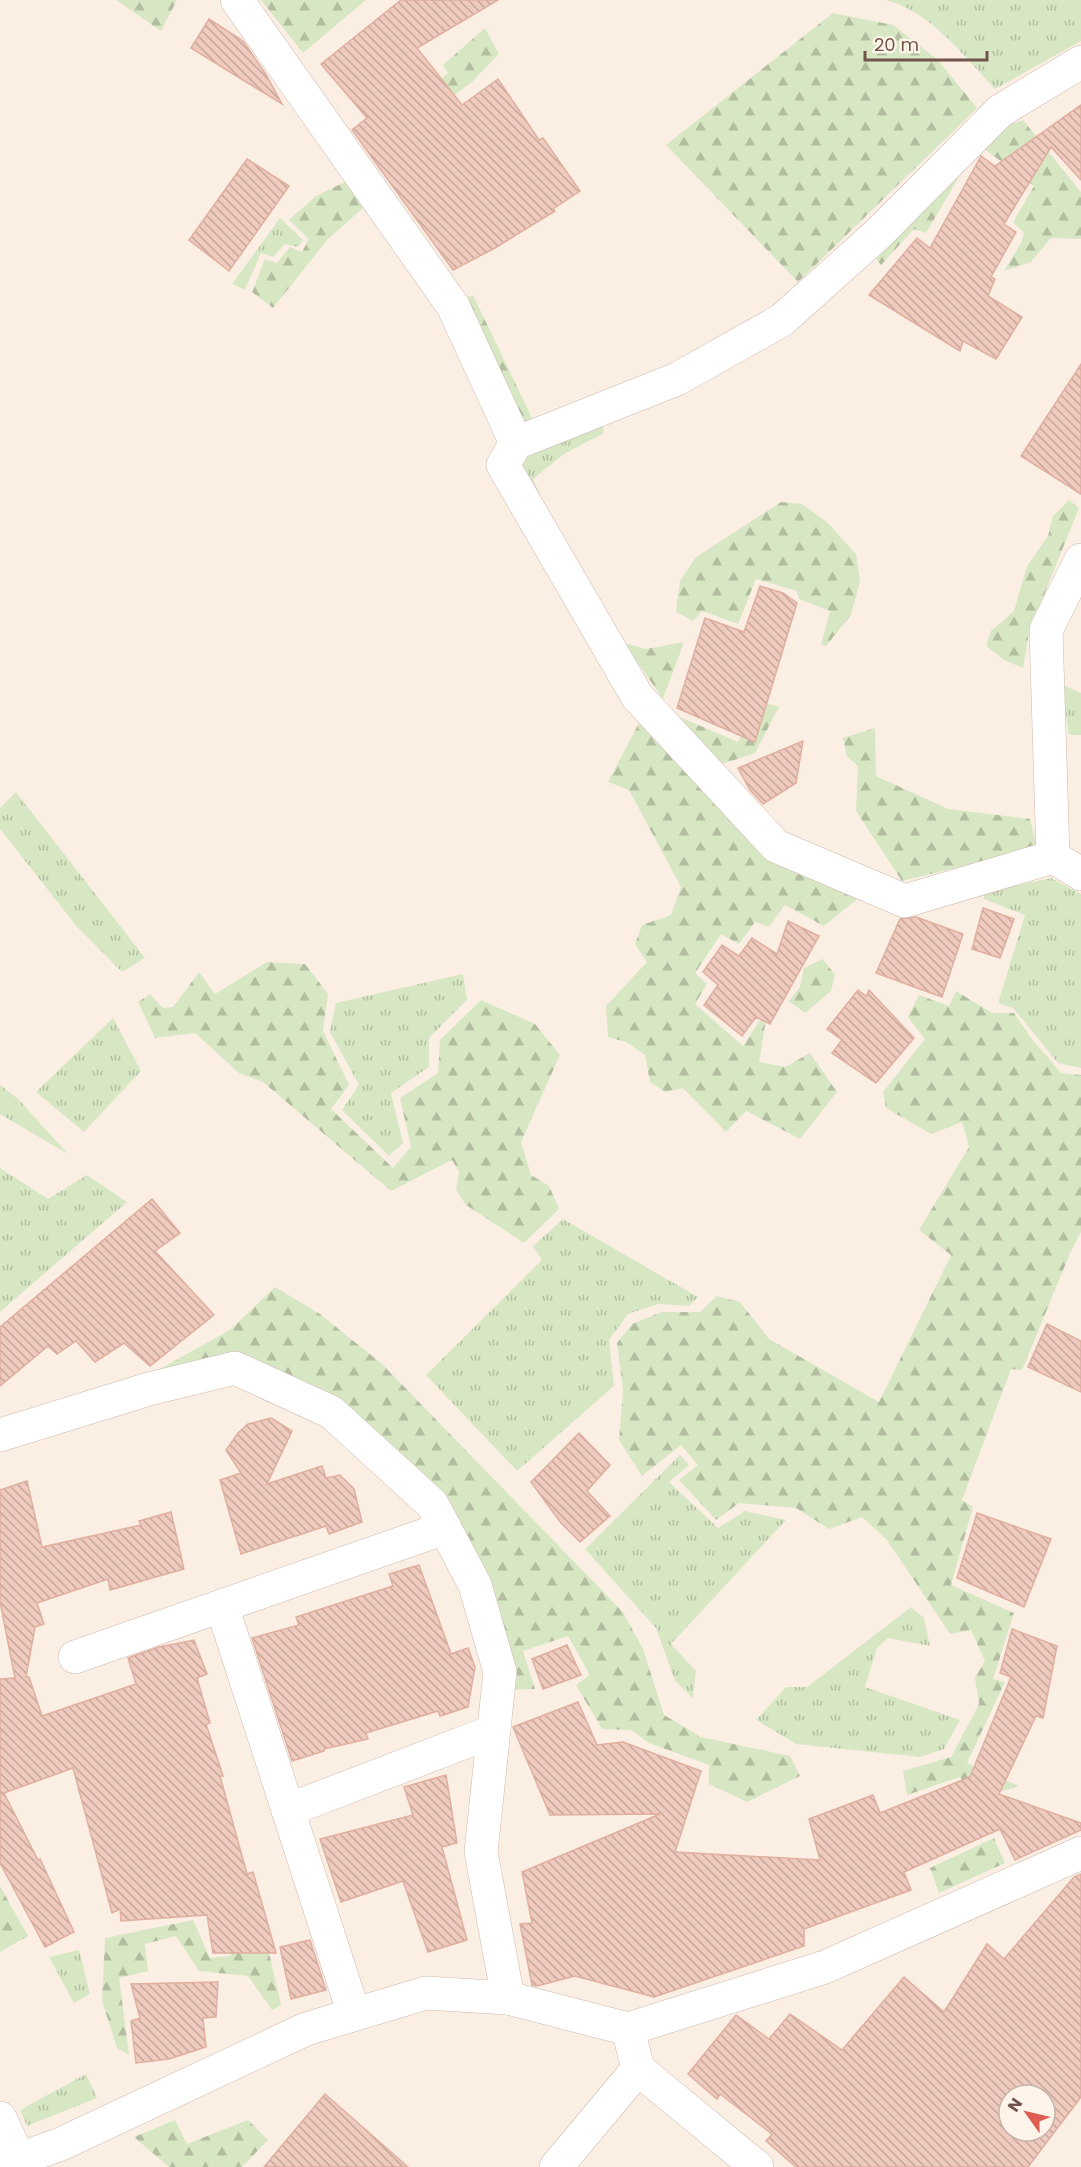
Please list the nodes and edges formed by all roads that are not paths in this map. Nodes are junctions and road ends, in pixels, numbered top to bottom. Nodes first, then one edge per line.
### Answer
1 (237, 0) edge
2 (1081, 62) edge
3 (516, 442) junction
4 (1081, 560) edge
5 (1053, 857) junction
6 (1081, 874) edge
7 (0, 1435) edge
8 (445, 1528) junction
9 (222, 1606) junction
10 (75, 1657) dead end
11 (494, 1731) junction
12 (288, 1810) junction
13 (1081, 1853) edge
14 (508, 1998) junction
15 (354, 2014) junction
16 (628, 2029) junction
17 (638, 2069) junction
18 (0, 2118) edge
19 (10, 2162) edge
20 (556, 2167) edge
21 (757, 2167) edge

1 - 3 street
2 - 3 street
3 - 5 street
4 - 5 street
5 - 6 street
7 - 8 street
8 - 9 street
8 - 11 street
9 - 10 street
9 - 12 street
11 - 12 street
11 - 14 street
12 - 15 street
13 - 16 street
14 - 15 street
14 - 16 street
15 - 19 street
16 - 17 street
17 - 20 street
17 - 21 street
18 - 19 street

